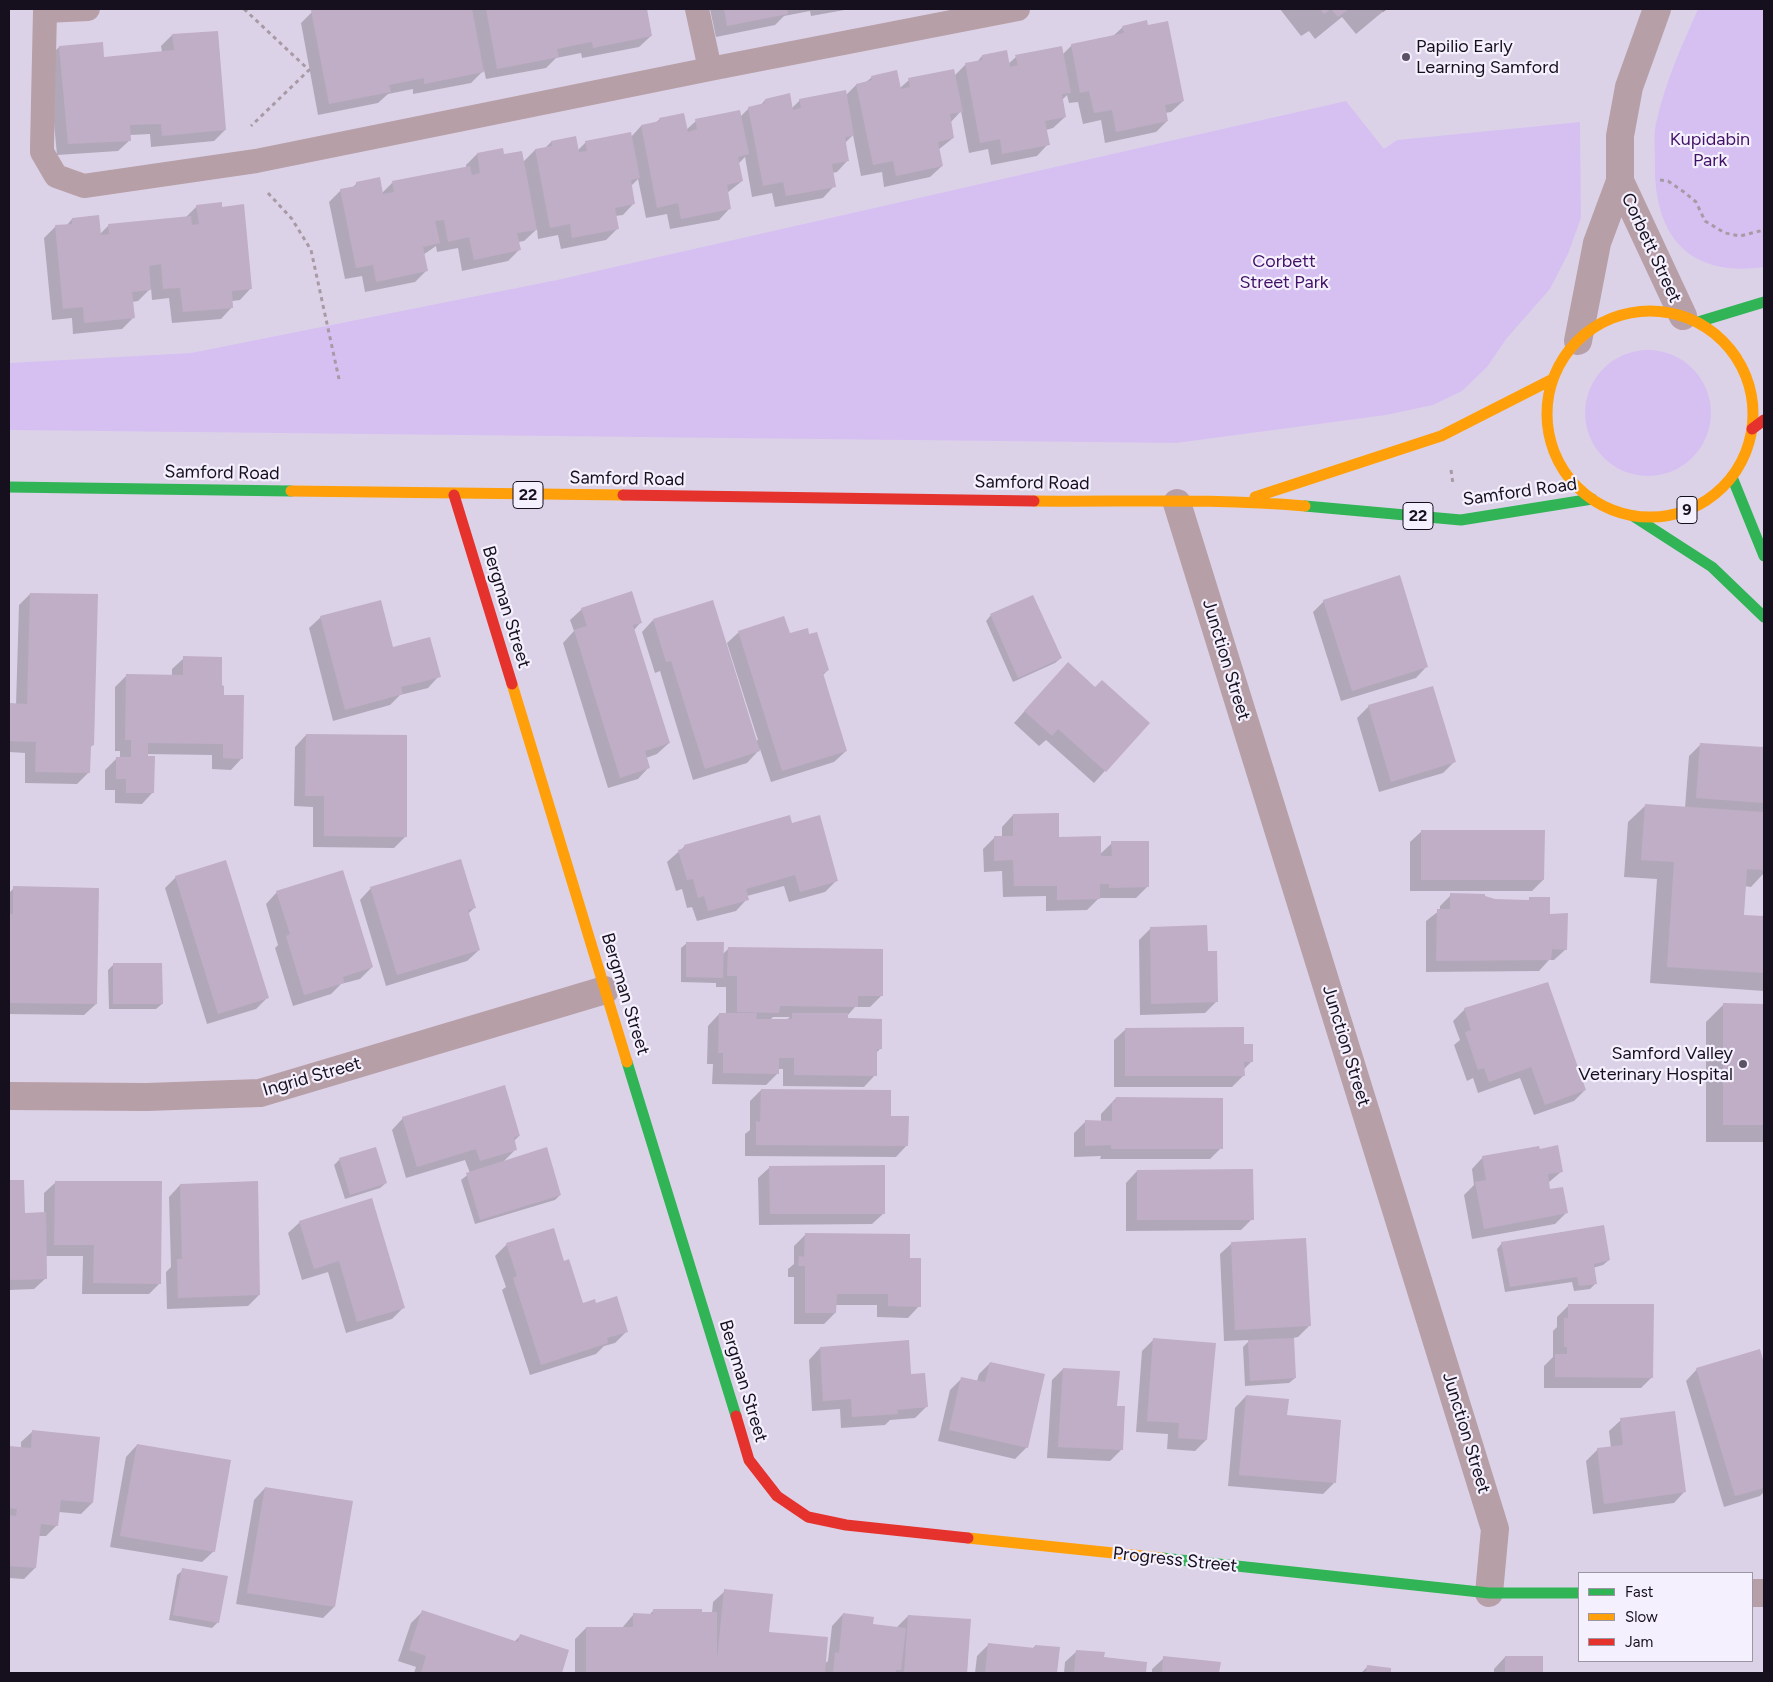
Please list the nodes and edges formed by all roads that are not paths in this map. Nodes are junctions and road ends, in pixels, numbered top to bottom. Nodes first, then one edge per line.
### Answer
1 (88, 9) edge
2 (697, 9) edge
3 (1018, 9) edge
4 (1657, 9) edge
5 (710, 69) junction
6 (1620, 181) junction
7 (1764, 302) edge
8 (1690, 319) junction
9 (1578, 341) junction
10 (1553, 379) junction
11 (1764, 420) edge
12 (1752, 429) junction
13 (1732, 477) junction
14 (9, 487) edge
15 (454, 495) junction
16 (1592, 499) junction
17 (1244, 501) junction
18 (1177, 503) junction
19 (1633, 516) junction
20 (1764, 556) edge
21 (1764, 617) edge
22 (605, 990) junction
23 (9, 1096) edge
24 (777, 1496) joint
25 (1489, 1593) junction
26 (1578, 1593) edge

1 - 5 lane
2 - 5 lane
3 - 5 lane
4 - 6 street, Corbett Street
6 - 8 street, Corbett Street
6 - 9 street, Corbett Street
7 - 8 main road
8 - 9 main road
8 - 12 main road
9 - 10 main road
10 - 16 main road
10 - 17 main road, Samford Road / 22
11 - 12 main road
12 - 13 main road
13 - 19 main road, 9
13 - 20 main road
14 - 15 main road, Samford Road / 22
15 - 18 main road, Samford Road / 22
15 - 22 main road, Bergman Street
16 - 17 main road, Samford Road / 22
16 - 19 main road
17 - 18 main road, Samford Road / 22
18 - 25 street, Junction Street
19 - 21 main road
22 - 23 street, Ingrid Street
22 - 24 main road, Bergman Street
24 - 25 main road, Progress Street
25 - 26 main road, Progress Street

